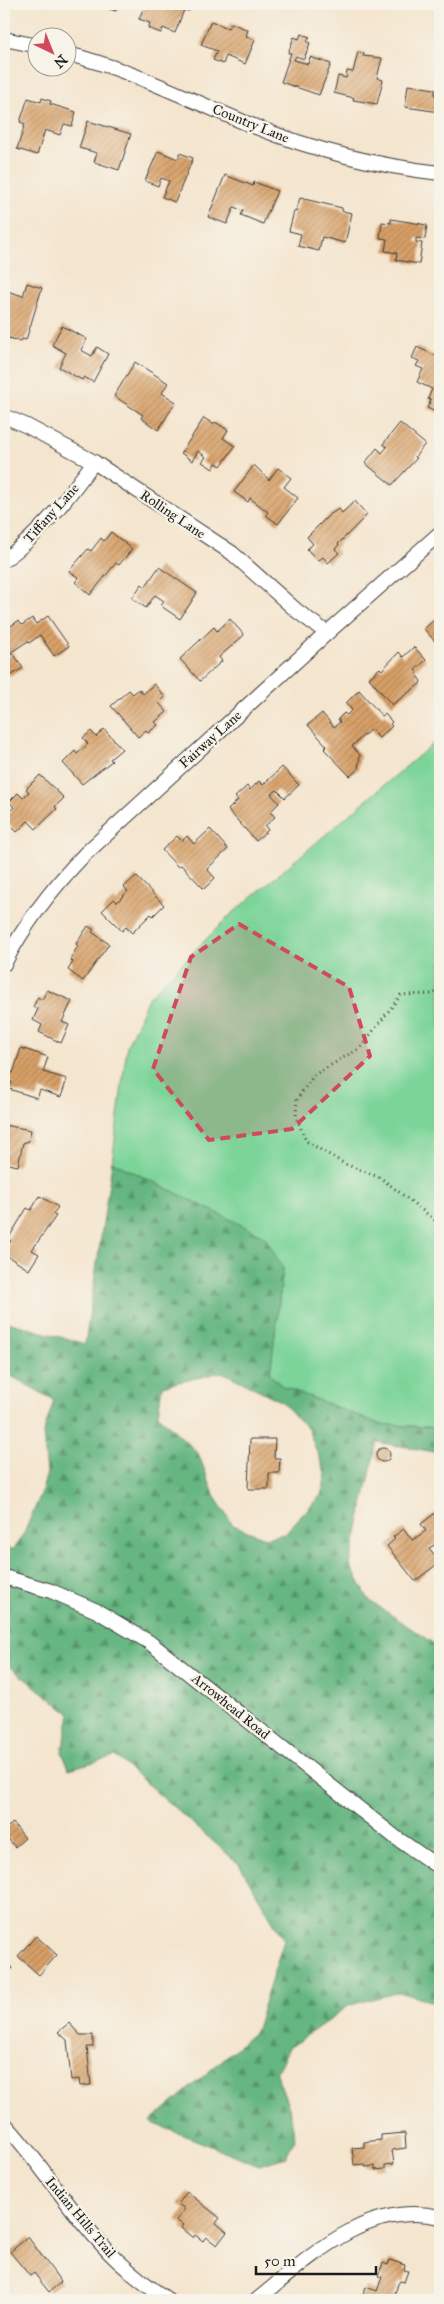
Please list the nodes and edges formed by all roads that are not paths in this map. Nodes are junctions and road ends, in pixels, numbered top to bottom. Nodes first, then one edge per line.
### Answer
1 (4, 40) edge
2 (28, 44) edge
3 (78, 57) edge
4 (440, 173) edge
5 (4, 416) edge
6 (94, 462) junction
7 (440, 534) edge
8 (4, 560) edge
9 (327, 633) junction
10 (4, 964) edge
11 (4, 1577) edge
12 (440, 1868) edge
13 (4, 2123) edge
14 (440, 2217) edge
15 (168, 2300) edge
16 (257, 2300) edge

1 - 2 street
3 - 4 street, Country Lane
5 - 6 street, Rolling Lane
6 - 8 street, Tiffany Lane
6 - 9 street, Rolling Lane
7 - 9 street, Fairway Lane
9 - 10 street, Fairway Lane
11 - 12 street, Arrowhead Road
13 - 15 street, Indian Hills Trail
14 - 16 street

